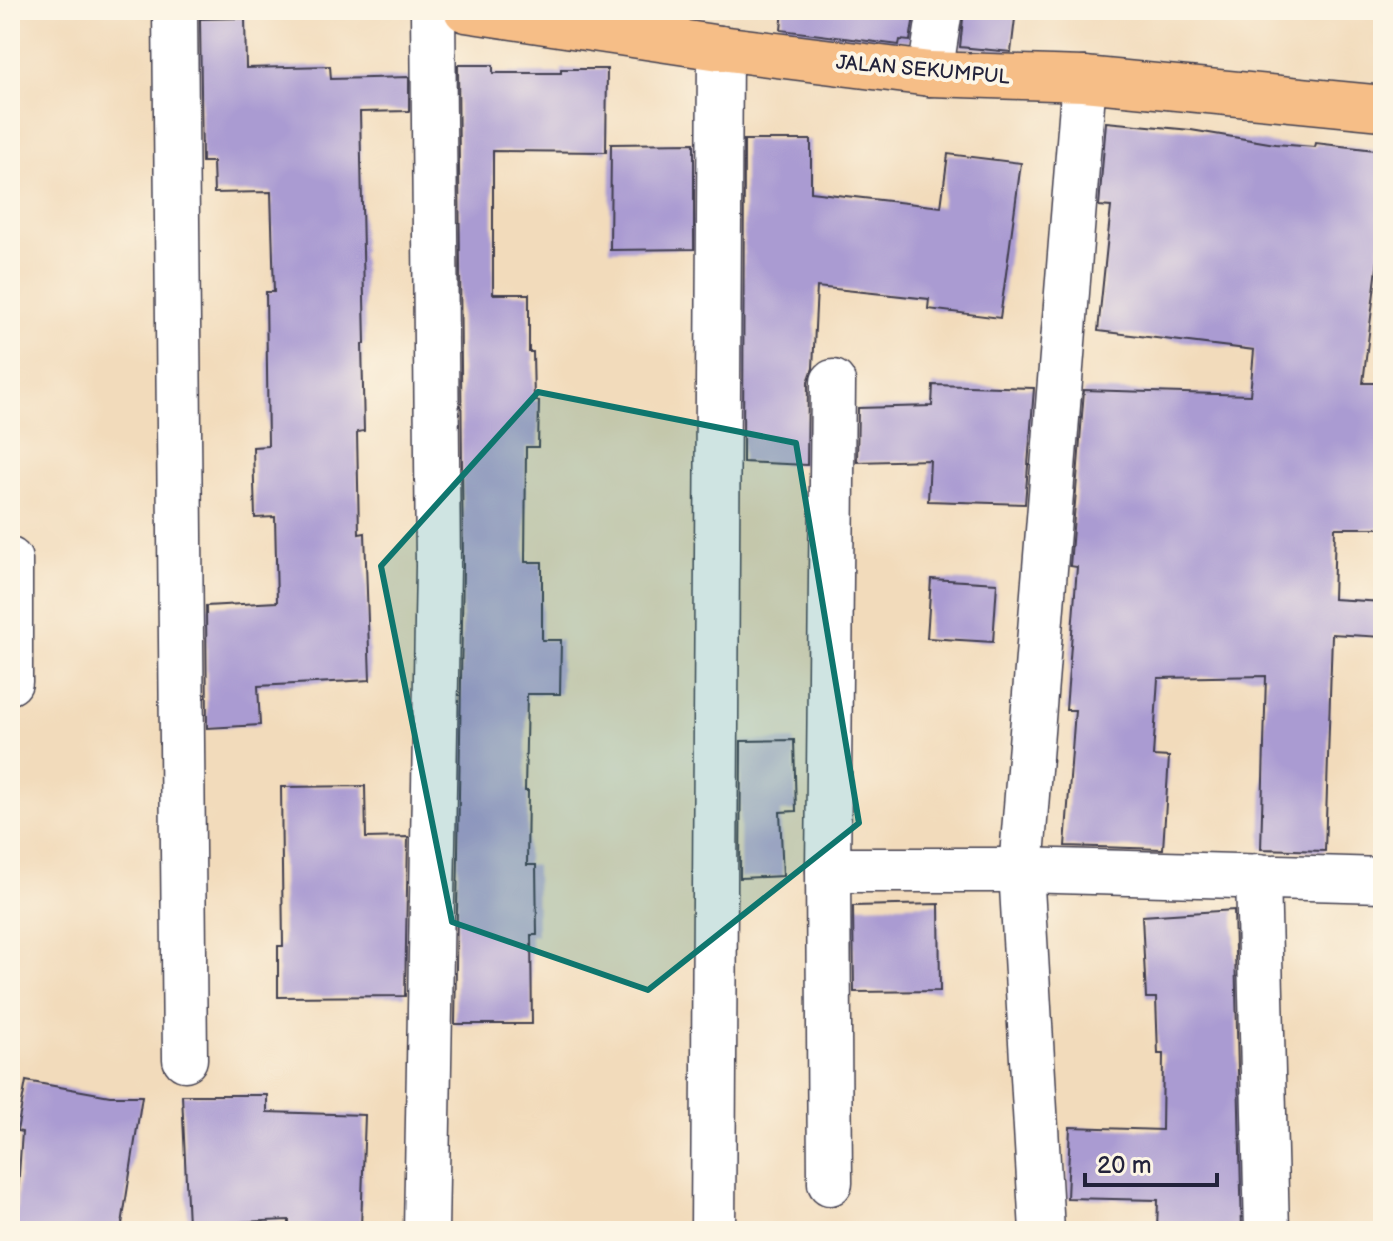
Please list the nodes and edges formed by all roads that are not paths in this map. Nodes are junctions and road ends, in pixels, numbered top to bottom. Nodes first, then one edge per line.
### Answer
1 (175, 10) edge
2 (433, 10) edge
3 (466, 10) edge
4 (940, 10) edge
5 (720, 48) junction
6 (930, 74) junction
7 (1084, 79) junction
8 (1383, 108) edge
9 (833, 382) dead end
10 (10, 560) edge
11 (10, 682) edge
12 (828, 870) junction
13 (1021, 870) junction
14 (1258, 876) junction
15 (1383, 880) edge
16 (185, 1059) dead end
17 (830, 1183) dead end
18 (426, 1231) edge
19 (713, 1231) edge
20 (1042, 1231) edge
21 (1267, 1231) edge

1 - 16 street
2 - 18 street
3 - 5 main road, JALAN SEKUMPUL
4 - 6 street
5 - 6 main road, JALAN SEKUMPUL
5 - 19 street
6 - 7 main road, JALAN SEKUMPUL
7 - 8 main road, JALAN SEKUMPUL
7 - 13 street
9 - 12 street
10 - 11 street
12 - 13 street
12 - 17 street
13 - 14 street
13 - 20 street
14 - 15 street
14 - 21 street

